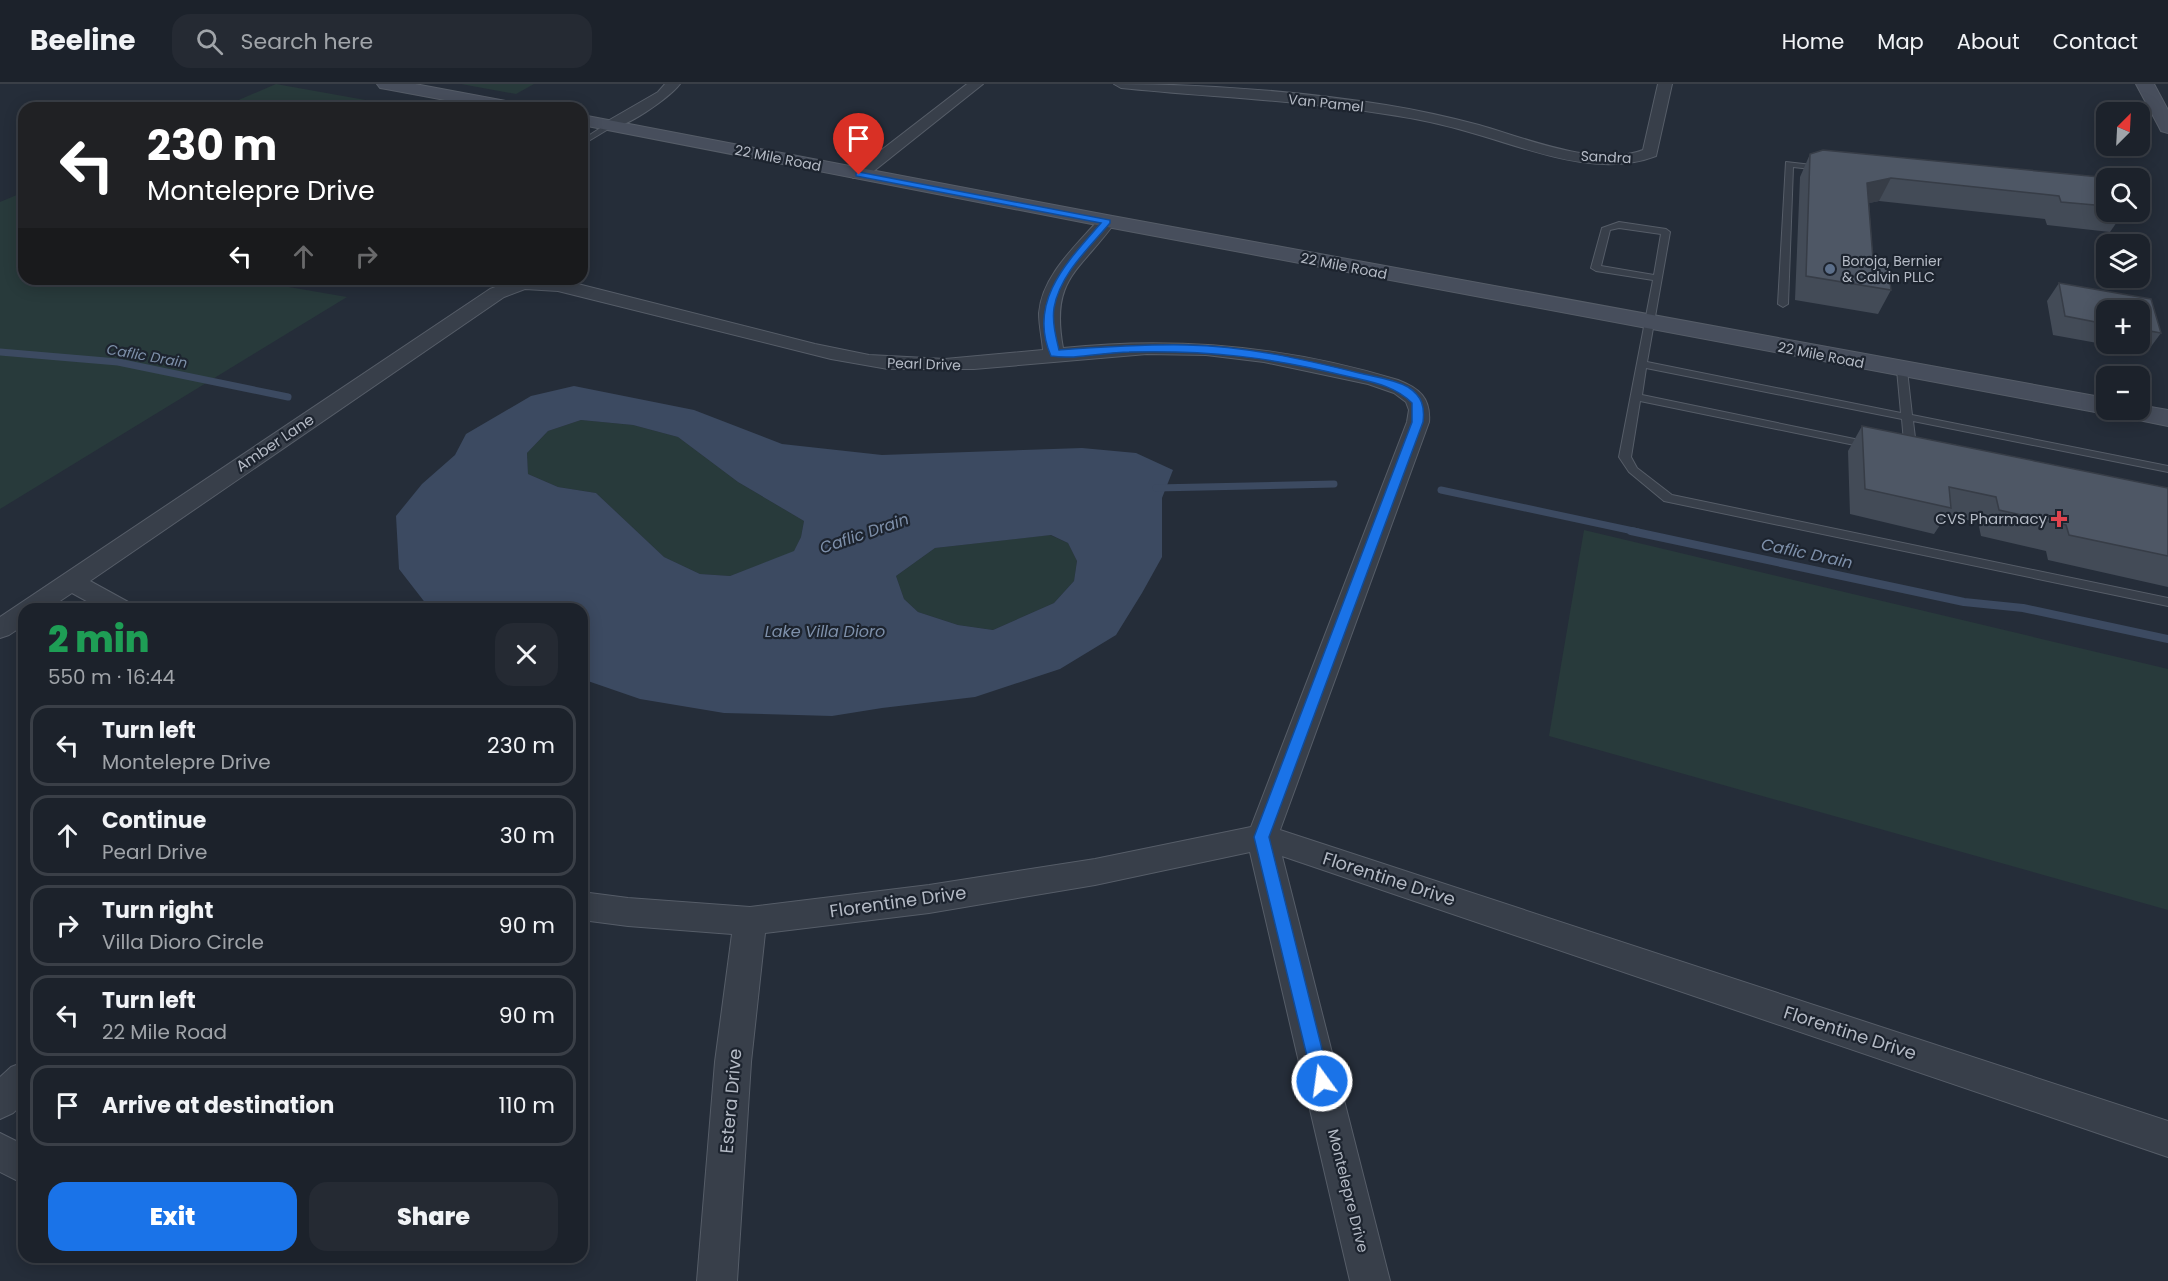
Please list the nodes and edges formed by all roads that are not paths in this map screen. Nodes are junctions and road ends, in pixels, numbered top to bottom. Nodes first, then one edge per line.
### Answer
1 (386, 84) edge
2 (673, 84) edge
3 (976, 84) edge
4 (1121, 84) edge
5 (1665, 84) edge
6 (2145, 84) edge
7 (484, 102) edge
8 (588, 121) edge
9 (611, 125) junction
10 (2168, 126) edge
11 (588, 139) edge
12 (1528, 144) joint
13 (1836, 169) edge
14 (859, 175) junction
15 (1107, 222) junction
16 (1657, 278) junction
17 (518, 285) edge
18 (558, 285) edge
19 (1783, 304) dead end
20 (1649, 322) junction
21 (1054, 354) junction
22 (1641, 364) junction
23 (1902, 370) junction
24 (1636, 398) junction
25 (2096, 404) edge
26 (2150, 415) edge
27 (1908, 418) junction
28 (2168, 418) edge
29 (1877, 447) edge
30 (1912, 454) edge
31 (2168, 469) edge
32 (71, 581) junction
33 (2168, 602) edge
34 (39, 603) edge
35 (110, 603) edge
36 (18, 617) edge
37 (0, 629) edge
38 (1262, 837) junction
39 (588, 907) edge
40 (750, 921) junction
41 (18, 1084) edge
42 (0, 1101) edge
43 (2168, 1139) edge
44 (0, 1152) edge
45 (18, 1162) edge
46 (717, 1281) edge
47 (1370, 1281) edge

1 - 7 street
2 - 9 street
3 - 14 street
4 - 12 street, Van Pamel
5 - 12 street, Sandra
6 - 10 street
8 - 9 street, 22 Mile Road
9 - 11 lane
9 - 14 street, 22 Mile Road
13 - 19 lane
14 - 15 street, 22 Mile Road
15 - 20 street, 22 Mile Road
15 - 21 street
16 - 16 lane
16 - 20 lane
17 - 32 street, Amber Lane
18 - 21 street, Pearl Drive
20 - 22 lane
20 - 23 street, 22 Mile Road
21 - 38 street, Pearl Drive
22 - 24 lane
22 - 27 lane
23 - 25 street, 22 Mile Road
23 - 27 lane
24 - 29 lane
24 - 33 lane
26 - 28 street
27 - 30 lane
27 - 31 lane
32 - 34 street, Amber Lane
32 - 35 street
36 - 37 street
38 - 40 street, Florentine Drive
38 - 43 street, Florentine Drive
38 - 47 street, Montelepre Drive
39 - 40 street, Florentine Drive
40 - 46 street, Estera Drive
41 - 42 street
44 - 45 street

